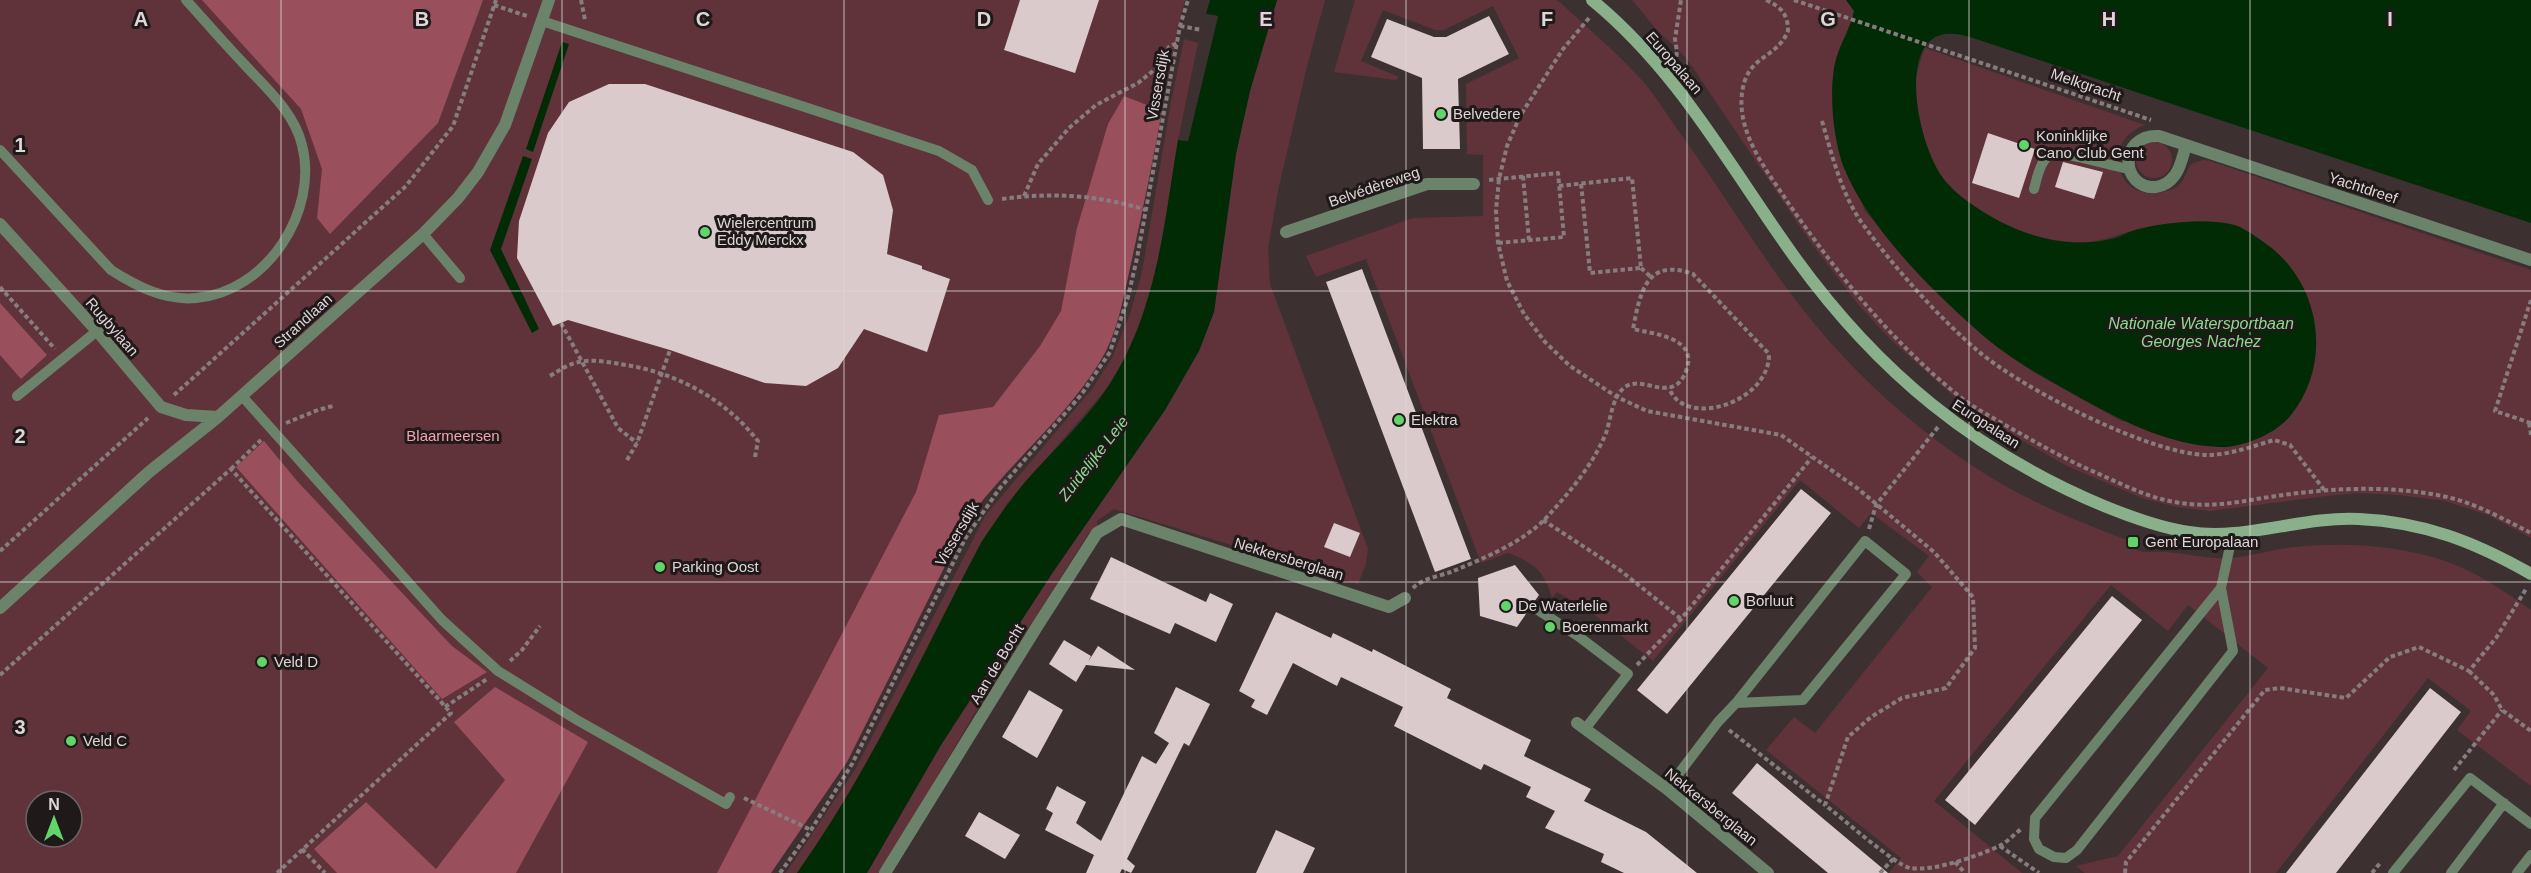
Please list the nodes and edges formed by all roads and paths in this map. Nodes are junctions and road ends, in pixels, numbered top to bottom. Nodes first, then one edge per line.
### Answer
1 (186, 0) edge
2 (496, 0) edge
3 (549, 0) edge
4 (1188, 0) edge
5 (1681, 0) edge
6 (1766, 0) edge
7 (1794, 0) edge
8 (1596, 3) edge
9 (494, 5) junction
10 (542, 21) junction
11 (1180, 26) junction
12 (1202, 30) dead end
13 (1178, 42) junction
14 (1671, 79) junction
15 (1822, 121) dead end
16 (2153, 121) dead end
17 (2186, 145) junction
18 (1, 152) edge
19 (2129, 169) junction
20 (1523, 176) junction
21 (1499, 179) junction
22 (1474, 183) dead end
23 (1581, 183) junction
24 (1559, 186) junction
25 (2034, 189) dead end
26 (1024, 196) junction
27 (988, 200) joint
28 (1146, 210) junction
29 (0, 224) edge
30 (1286, 232) dead end
31 (423, 234) junction
32 (1529, 240) junction
33 (1498, 243) junction
34 (2531, 260) edge
35 (1641, 268) junction
36 (1651, 277) junction
37 (460, 278) dead end
38 (0, 287) edge
39 (2531, 300) edge
40 (561, 323) dead end
41 (97, 331) junction
42 (670, 350) dead end
43 (64, 358) junction
44 (582, 361) junction
45 (662, 373) junction
46 (550, 376) dead end
47 (1669, 388) junction
48 (17, 396) dead end
49 (242, 396) junction
50 (1617, 397) junction
51 (171, 398) dead end
52 (333, 406) dead end
53 (218, 417) junction
54 (1946, 417) junction
55 (148, 418) dead end
56 (2530, 423) edge
57 (283, 425) dead end
58 (2531, 435) edge
59 (264, 438) dead end
60 (637, 443) junction
61 (755, 456) dead end
62 (1812, 457) junction
63 (627, 460) dead end
64 (231, 469) junction
65 (2325, 492) junction
66 (1876, 505) junction
67 (1544, 520) junction
68 (2233, 532) junction
69 (2531, 533) edge
70 (1164, 534) joint
71 (1865, 541) junction
72 (0, 551) edge
73 (2531, 574) edge
74 (2531, 580) edge
75 (2221, 588) junction
76 (1405, 598) joint
77 (0, 608) edge
78 (1538, 610) dead end
79 (1681, 619) junction
80 (540, 626) dead end
81 (509, 662) dead end
82 (2469, 671) junction
83 (1628, 674) junction
84 (0, 675) edge
85 (489, 678) dead end
86 (1736, 703) junction
87 (445, 707) junction
88 (1718, 722) junction
89 (1581, 726) joint
90 (2531, 731) edge
91 (1666, 789) junction
92 (730, 797) joint
93 (2504, 803) junction
94 (1826, 805) junction
95 (2035, 818) junction
96 (2531, 824) edge
97 (811, 830) junction
98 (2000, 846) junction
99 (302, 849) junction
100 (2531, 855) edge
101 (1894, 858) junction
102 (1955, 862) junction
103 (2032, 871) edge
104 (277, 873) edge
105 (325, 873) edge
106 (780, 873) edge
107 (885, 873) edge
108 (1768, 873) edge
109 (1880, 873) edge
110 (1965, 873) edge
111 (2039, 873) edge
112 (2125, 873) edge
113 (2393, 873) edge
114 (2451, 873) edge
115 (2517, 873) edge

1 - 18 lane
2 - 9 path
3 - 10 street, Strandlaan
4 - 11 path, Vissersdijk
5 - 14 path
6 - 65 path
7 - 16 path, Melkgracht
8 - 14 street, Europalaan
8 - 21 path
9 - 10 path
9 - 51 path
10 - 27 lane
10 - 31 street, Strandlaan
11 - 12 path
11 - 13 path, Vissersdijk
13 - 26 path
13 - 28 path, Vissersdijk
14 - 54 street, Europalaan
15 - 65 path
17 - 19 street, Yachtdreef
17 - 19 street
17 - 34 street, Yachtdreef
19 - 25 lane
20 - 21 path
20 - 24 path
20 - 32 path
21 - 33 path
22 - 30 street, Belvédèreweg
23 - 24 path
23 - 35 path
23 - 35 path
24 - 32 path
26 - 27 path
26 - 28 path
28 - 97 path, Vissersdijk
29 - 41 street, Rugbylaan
31 - 37 lane
31 - 49 street, Strandlaan
32 - 33 path
33 - 50 path
35 - 36 path
36 - 47 path
36 - 47 path
38 - 43 path
39 - 56 path
40 - 44 path
41 - 43 lane
41 - 53 street, Rugbylaan
42 - 45 path
43 - 48 lane
44 - 45 path
44 - 46 path
44 - 60 path
45 - 60 path
45 - 61 path
47 - 50 path
49 - 53 street, Strandlaan
49 - 92 lane
50 - 62 path
50 - 67 path
52 - 57 path
53 - 77 street, Strandlaan
54 - 66 path
54 - 68 street, Europalaan
55 - 72 path
56 - 58 path
59 - 64 path
60 - 63 path
62 - 66 path
62 - 79 path
64 - 84 path
64 - 87 path
65 - 69 path
66 - 71 path
66 - 94 path
67 - 76 path
67 - 79 path
68 - 73 street, Europalaan
68 - 75 lane
70 - 76 street, Nekkersberglaan
70 - 107 street, Aan de Bocht
71 - 86 lane
71 - 86 lane
74 - 82 path
75 - 95 lane
75 - 95 lane
78 - 83 lane
79 - 83 path
80 - 81 path
82 - 90 path
82 - 112 path
83 - 89 lane
85 - 87 path
86 - 88 lane
87 - 99 path
88 - 91 lane
88 - 94 path
89 - 91 street, Nekkersberglaan
91 - 108 street, Nekkersberglaan
92 - 97 path
93 - 96 lane
93 - 113 lane
93 - 114 lane
94 - 101 path
95 - 98 path
97 - 106 path, Vissersdijk
98 - 102 path
98 - 103 path
99 - 104 path
99 - 105 path
100 - 115 lane
101 - 102 path
101 - 109 path
102 - 110 path
103 - 111 path

